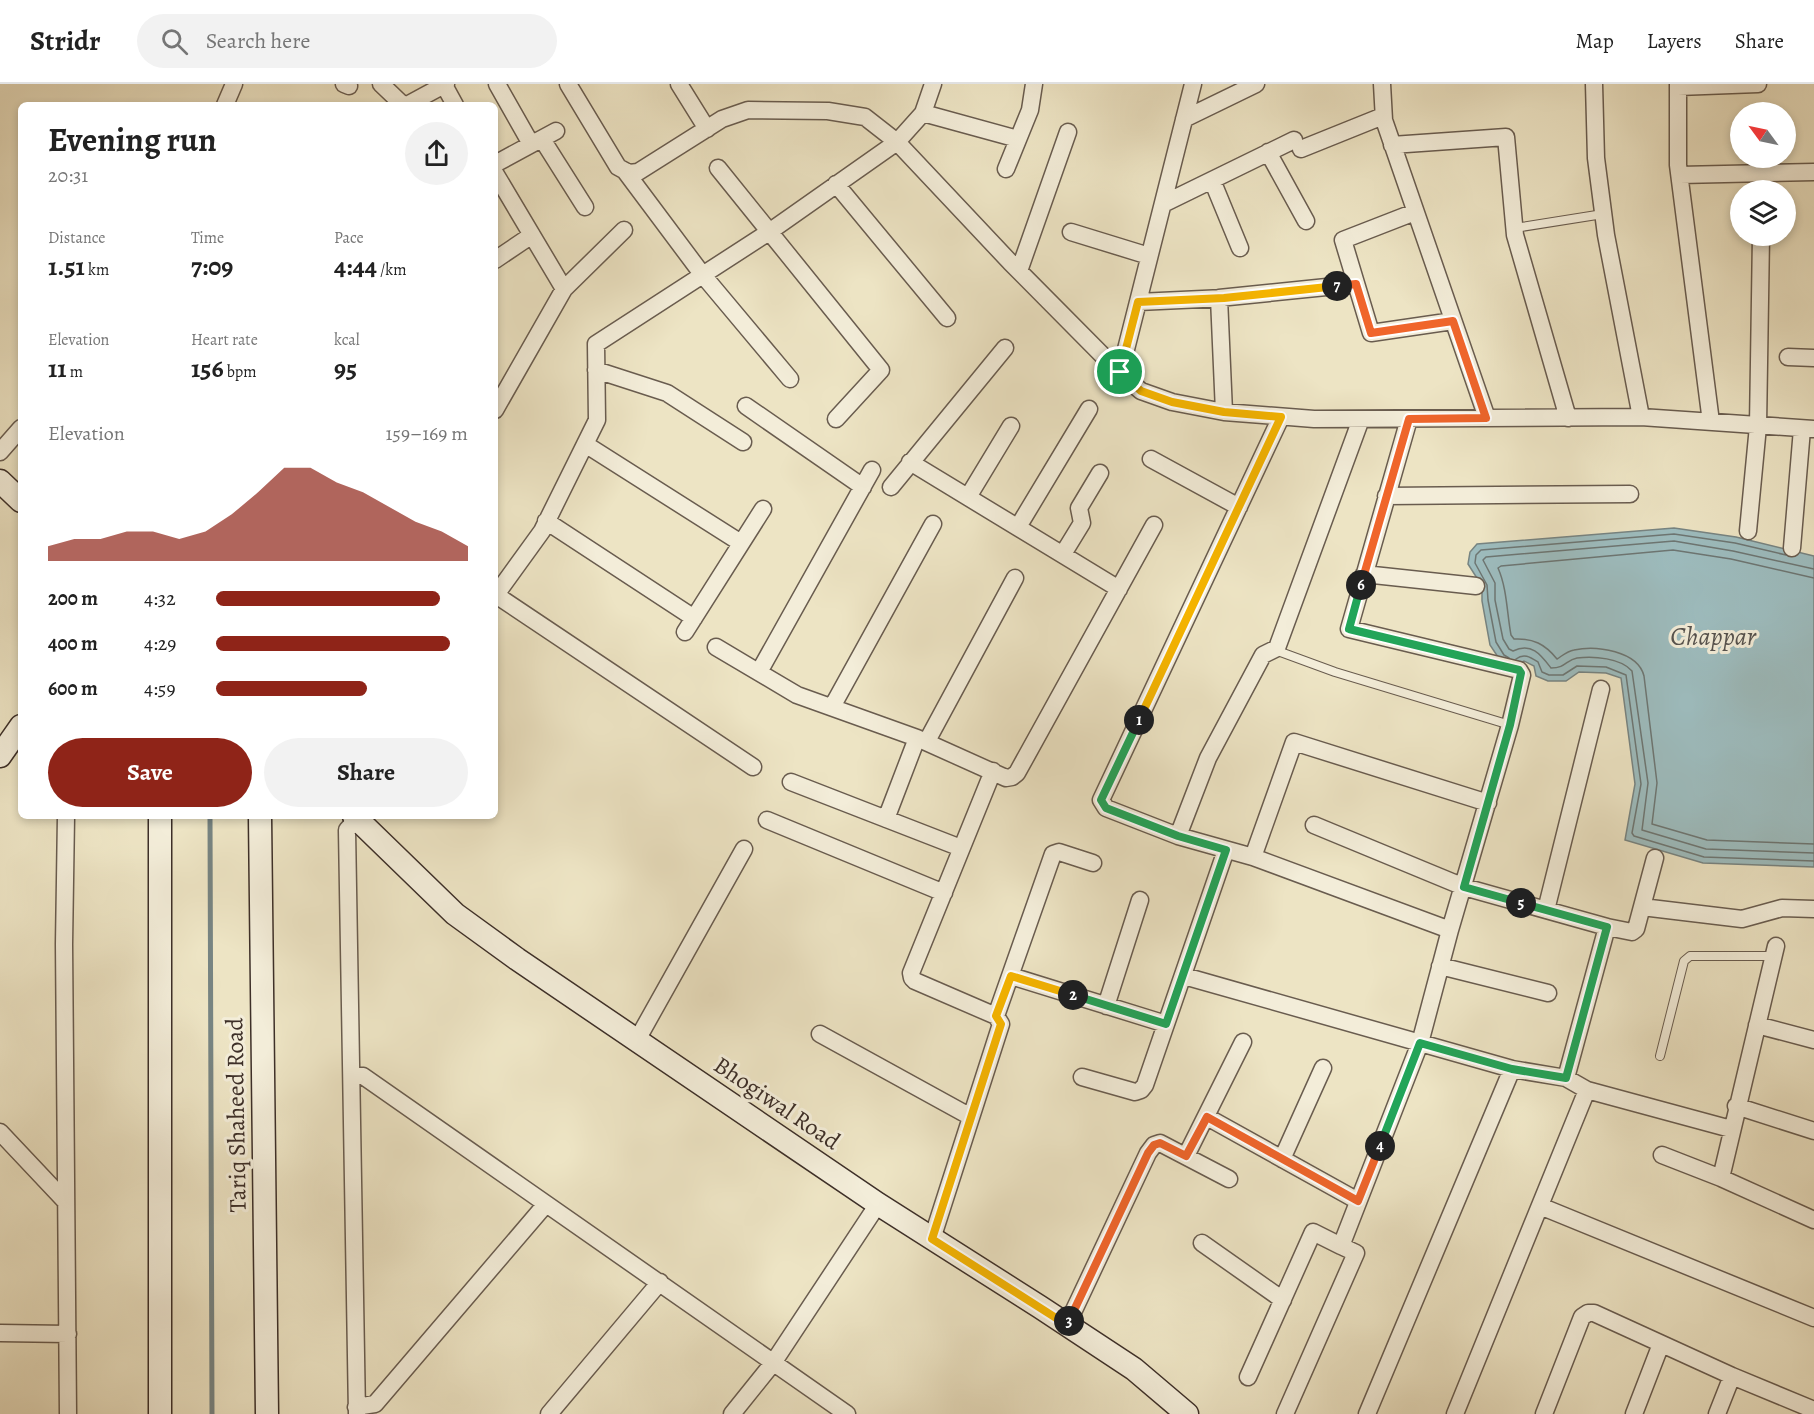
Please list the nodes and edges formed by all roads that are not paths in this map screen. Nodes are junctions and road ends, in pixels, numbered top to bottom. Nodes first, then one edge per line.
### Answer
1 (234, 84) edge
2 (381, 84) edge
3 (497, 84) edge
4 (568, 84) edge
5 (680, 84) edge
6 (933, 84) edge
7 (1034, 84) edge
8 (1193, 84) edge
9 (1256, 84) edge
10 (1382, 84) edge
11 (1594, 84) edge
12 (1758, 84) edge
13 (445, 85) edge
14 (1678, 85) edge
15 (226, 102) edge
16 (402, 102) edge
17 (411, 102) edge
18 (454, 102) edge
19 (923, 113) junction
20 (1383, 116) junction
21 (1184, 119) junction
22 (706, 129) junction
23 (1068, 132) dead end
24 (543, 138) junction
25 (1018, 139) junction
26 (897, 142) junction
27 (1392, 145) junction
28 (1268, 152) junction
29 (498, 162) edge
30 (718, 168) dead end
31 (1006, 169) dead end
32 (625, 171) junction
33 (1814, 172) edge
34 (1680, 175) junction
35 (498, 178) edge
36 (1212, 180) junction
37 (836, 183) junction
38 (1162, 204) junction
39 (585, 207) dead end
40 (1415, 212) junction
41 (1603, 214) junction
42 (1306, 221) dead end
43 (1515, 228) junction
44 (624, 230) dead end
45 (769, 232) junction
46 (1071, 232) dead end
47 (532, 235) junction
48 (1761, 246) edge
49 (1239, 248) dead end
50 (1149, 256) junction
51 (498, 258) edge
52 (1019, 271) junction
53 (702, 274) junction
54 (1356, 284) junction
55 (564, 289) junction
56 (1224, 298) junction
57 (1138, 302) junction
58 (947, 318) dead end
59 (1453, 321) junction
60 (1005, 348) dead end
61 (1788, 357) dead end
62 (1814, 358) edge
63 (596, 370) junction
64 (1120, 372) junction
65 (790, 379) dead end
66 (498, 405) edge
67 (746, 406) dead end
68 (1089, 409) dead end
69 (1224, 412) junction
70 (1281, 417) junction
71 (1641, 417) junction
72 (1486, 418) junction
73 (1568, 418) junction
74 (836, 419) dead end
75 (1361, 419) junction
76 (1409, 419) junction
77 (1711, 422) junction
78 (1011, 426) dead end
79 (1758, 426) junction
80 (1808, 429) edge
81 (18, 431) edge
82 (742, 442) dead end
83 (585, 444) junction
84 (0, 452) edge
85 (1151, 459) dead end
86 (910, 462) junction
87 (872, 470) dead end
88 (1100, 473) dead end
89 (0, 481) edge
90 (863, 487) junction
91 (891, 487) dead end
92 (1630, 494) dead end
93 (1386, 496) junction
94 (968, 497) junction
95 (18, 498) edge
96 (1239, 507) junction
97 (763, 509) dead end
98 (546, 521) junction
99 (933, 524) dead end
100 (1154, 525) dead end
101 (1018, 527) junction
102 (1748, 531) dead end
103 (741, 543) junction
104 (1792, 548) dead end
105 (1063, 554) junction
106 (1364, 574) junction
107 (1015, 578) dead end
108 (1476, 586) dead end
109 (1119, 589) junction
110 (498, 593) edge
111 (498, 597) edge
112 (716, 647) dead end
113 (1275, 650) junction
114 (759, 672) junction
115 (1601, 689) dead end
116 (832, 707) junction
117 (1510, 725) junction
118 (18, 730) edge
119 (922, 740) junction
120 (0, 756) edge
121 (753, 767) dead end
122 (993, 771) junction
123 (791, 782) dead end
124 (1488, 803) junction
125 (66, 819) edge
126 (160, 819) edge
127 (260, 819) edge
128 (354, 819) edge
129 (357, 819) edge
130 (886, 819) junction
131 (766, 820) dead end
132 (1314, 825) dead end
133 (1178, 836) junction
134 (961, 848) junction
135 (744, 849) dead end
136 (1226, 850) junction
137 (1253, 857) junction
138 (1655, 858) dead end
139 (1093, 863) dead end
140 (1464, 887) junction
141 (944, 893) junction
142 (1140, 900) dead end
143 (1642, 907) junction
144 (1814, 909) edge
145 (1546, 910) junction
146 (1607, 927) junction
147 (1450, 930) junction
148 (1775, 951) joint
149 (1440, 966) junction
150 (1011, 976) junction
151 (1184, 976) junction
152 (1548, 993) dead end
153 (1106, 1006) junction
154 (996, 1016) junction
155 (1166, 1024) junction
156 (1757, 1025) junction
157 (820, 1034) dead end
158 (637, 1040) junction
159 (1814, 1040) edge
160 (1243, 1042) dead end
161 (1420, 1043) junction
162 (1660, 1056) dead end
163 (1323, 1068) dead end
164 (1512, 1069) junction
165 (352, 1075) junction
166 (1082, 1077) dead end
167 (1566, 1078) junction
168 (1587, 1090) junction
169 (1737, 1106) junction
170 (971, 1117) junction
171 (1207, 1117) junction
172 (1731, 1129) junction
173 (1814, 1131) edge
174 (0, 1132) edge
175 (1662, 1155) dead end
176 (1186, 1156) junction
177 (1282, 1159) junction
178 (1721, 1178) junction
179 (1229, 1179) dead end
180 (1358, 1201) junction
181 (66, 1202) junction
182 (546, 1204) junction
183 (878, 1204) junction
184 (1540, 1206) junction
185 (1814, 1220) edge
186 (932, 1239) junction
187 (1202, 1243) dead end
188 (1341, 1246) junction
189 (660, 1282) junction
190 (1283, 1300) junction
191 (1814, 1318) edge
192 (1067, 1325) junction
193 (0, 1333) edge
194 (68, 1334) junction
195 (1661, 1344) junction
196 (773, 1363) junction
197 (1732, 1376) junction
198 (1248, 1377) dead end
199 (1814, 1410) edge
200 (356, 1411) edge
201 (68, 1414) edge
202 (160, 1414) edge
203 (267, 1414) edge
204 (549, 1414) edge
205 (732, 1414) edge
206 (847, 1414) edge
207 (1187, 1414) edge
208 (1285, 1414) edge
209 (1367, 1414) edge
210 (1455, 1414) edge
211 (1544, 1414) edge
212 (1634, 1414) edge
213 (1717, 1414) edge

1 - 15 street
2 - 16 street
3 - 24 street
4 - 32 street
5 - 22 street
6 - 19 street
7 - 25 street
8 - 21 street
9 - 21 street
10 - 20 street
11 - 41 street
12 - 14 street
13 - 17 street
13 - 18 street
14 - 34 street
19 - 25 street
19 - 26 street
20 - 27 street
20 - 28 street
21 - 38 street
22 - 26 street
22 - 32 street
23 - 52 street
24 - 29 street
24 - 39 street
25 - 31 street
26 - 37 street
26 - 52 street
27 - 40 street
27 - 43 street
28 - 36 street
28 - 42 street
30 - 45 street
32 - 53 street
33 - 34 street
34 - 77 street
35 - 47 street
36 - 38 street
36 - 49 street
37 - 45 street
37 - 58 street
38 - 50 street
40 - 54 street
40 - 59 street
41 - 43 lane
41 - 71 street
43 - 73 street
44 - 55 street
45 - 53 street
45 - 74 street
46 - 50 street
47 - 51 street
47 - 55 street
48 - 79 street
50 - 57 street
52 - 64 street
53 - 63 street
53 - 65 street
54 - 56 street
54 - 59 street
55 - 66 street
56 - 57 street
56 - 69 street
57 - 64 street
59 - 72 street
60 - 86 street
61 - 62 street
63 - 82 street
63 - 83 street
64 - 69 street
67 - 90 street
68 - 101 street
69 - 70 street
70 - 75 street
70 - 96 street
71 - 73 street
71 - 77 street
72 - 73 street
72 - 76 street
75 - 76 street
75 - 113 street
76 - 93 street
77 - 79 street
78 - 94 street
79 - 80 street
79 - 102 street
80 - 104 street
81 - 84 street
83 - 98 street
83 - 103 street
85 - 96 street
86 - 91 street
86 - 94 street
87 - 90 street
88 - 105 street
89 - 95 main road
90 - 114 street
92 - 93 street
93 - 106 street
94 - 101 street
96 - 133 street
97 - 103 street
98 - 103 street
98 - 110 street
99 - 116 street
100 - 109 street
101 - 105 street
105 - 109 street
106 - 108 street
106 - 117 street
107 - 119 street
109 - 122 street
111 - 121 street
112 - 114 street
113 - 117 lane
113 - 133 street
114 - 116 street
115 - 145 street
116 - 119 street
117 - 124 street
118 - 120 main road
119 - 122 street
119 - 130 street
122 - 134 street
123 - 130 street
124 - 137 street
124 - 140 street
125 - 181 street
126 - 202 main road
127 - 203 main road, Tariq Shaheed Road
128 - 165 street
129 - 158 main road, Bhogiwal Road
130 - 134 street
131 - 141 street
132 - 140 street
133 - 136 street
134 - 141 street
135 - 158 street
136 - 137 street
136 - 151 street
137 - 147 street
138 - 143 street
139 - 150 street
140 - 145 street
140 - 147 street
141 - 154 street
142 - 153 street
143 - 144 street
143 - 146 street
145 - 146 street
146 - 167 street
147 - 149 street
148 - 156 street
148 - 162 lane
149 - 152 street
149 - 161 street
150 - 153 street
150 - 154 street
151 - 155 street
151 - 161 street
153 - 155 street
154 - 170 street
155 - 166 street
156 - 159 street
156 - 169 street
157 - 170 street
158 - 183 main road, Bhogiwal Road
160 - 171 street
161 - 164 street
161 - 180 street
163 - 177 street
164 - 167 street
164 - 209 street
165 - 182 street
165 - 200 street
167 - 168 street
168 - 172 street
168 - 184 street
169 - 172 street
169 - 173 street
170 - 186 street
171 - 176 street
171 - 177 street
172 - 178 street
174 - 181 street
175 - 178 street
176 - 179 street
176 - 192 street
177 - 180 street
178 - 185 street
180 - 188 street
181 - 194 street
182 - 189 street
182 - 200 street
183 - 186 main road, Bhogiwal Road
183 - 196 street
184 - 191 street
184 - 210 street
186 - 192 main road, Bhogiwal Road
187 - 190 street
188 - 190 street
188 - 208 street
189 - 196 street
189 - 204 street
190 - 198 street
192 - 207 main road, Bhogiwal Road
193 - 194 street
194 - 201 street
195 - 197 street
195 - 211 street
195 - 212 street
196 - 205 street
196 - 206 street
197 - 199 street
197 - 213 street

